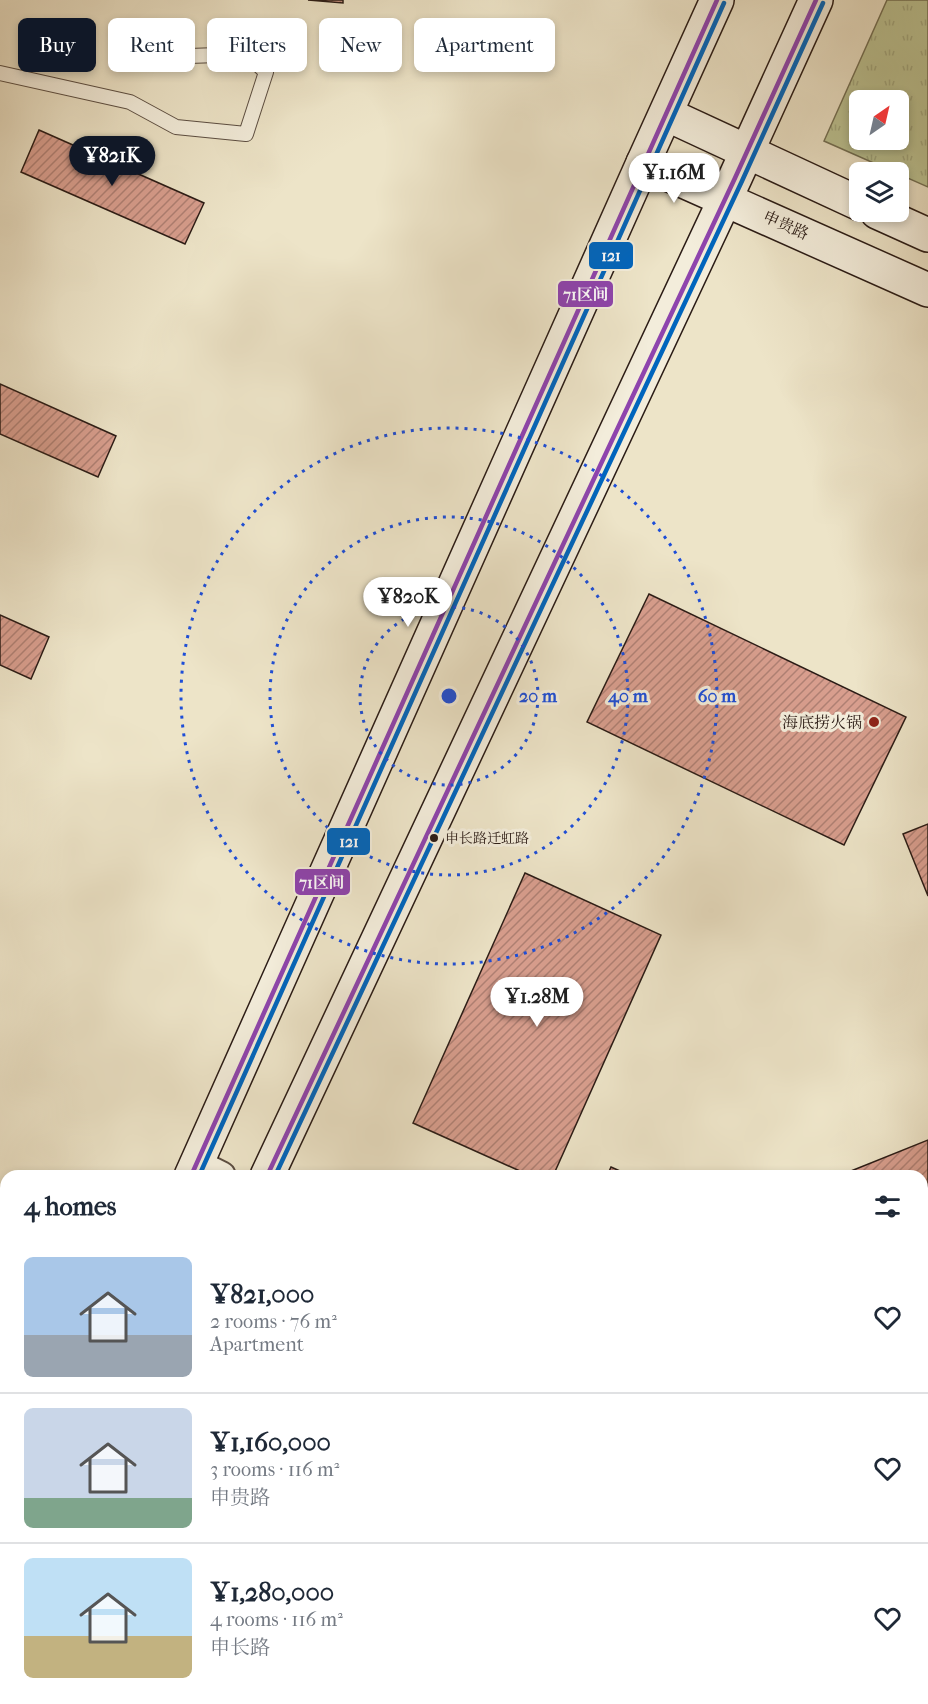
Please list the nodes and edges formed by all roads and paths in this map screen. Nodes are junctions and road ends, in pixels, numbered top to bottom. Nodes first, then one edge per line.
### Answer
1 (717, 0) edge
2 (816, 0) edge
3 (195, 56) edge
4 (0, 73) edge
5 (666, 114) junction
6 (747, 152) junction
7 (643, 162) junction
8 (725, 198) junction
9 (849, 199) edge
10 (899, 222) edge
11 (928, 235) edge
12 (928, 290) edge
13 (204, 1170) edge
14 (270, 1170) edge

1 - 5 main road
2 - 6 main road
3 - 4 lane
5 - 6 main road
5 - 7 main road
6 - 8 main road
6 - 9 main road
7 - 8 main road, 申贵路
7 - 13 main road
8 - 12 main road, 申贵路
8 - 14 main road
10 - 11 main road

